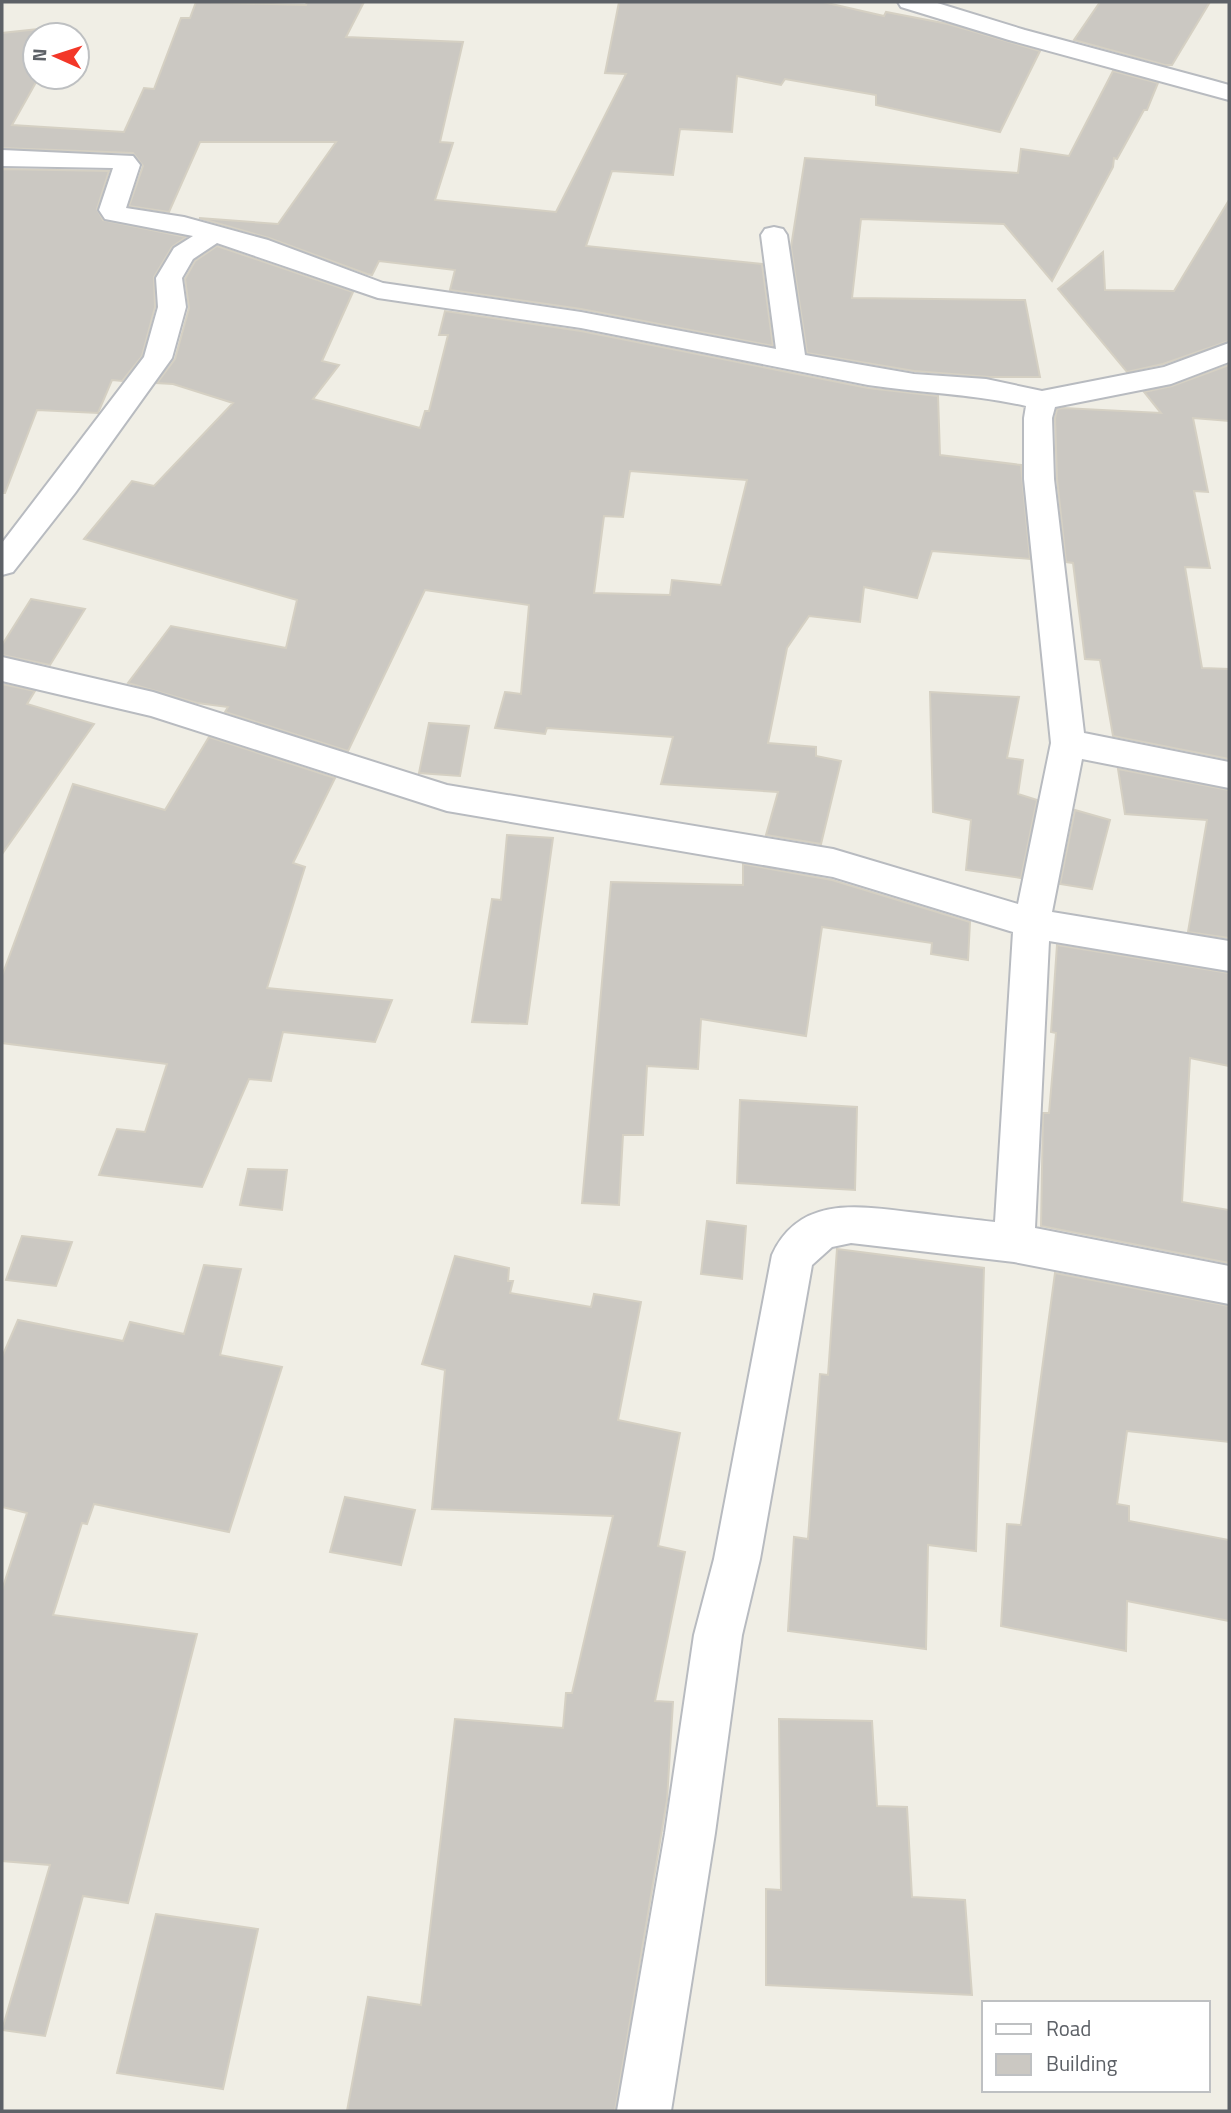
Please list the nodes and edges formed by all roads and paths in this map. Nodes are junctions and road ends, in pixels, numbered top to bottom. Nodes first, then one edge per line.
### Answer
1 (909, 2) edge
2 (1229, 93) edge
3 (2, 158) edge
4 (214, 233) junction
5 (774, 235) dead end
6 (1229, 352) edge
7 (792, 361) junction
8 (1042, 400) junction
9 (2, 564) edge
10 (2, 669) edge
11 (1068, 743) junction
12 (1229, 775) edge
13 (1032, 923) junction
14 (1229, 956) edge
15 (1014, 1243) junction
16 (1229, 1285) edge
17 (644, 2111) edge

1 - 2 street
3 - 4 street
4 - 7 street
4 - 9 street
5 - 7 street
6 - 8 street
7 - 8 street
8 - 11 street
10 - 13 street
11 - 12 street
11 - 13 street
13 - 14 street
13 - 15 street
15 - 16 street
15 - 17 street

